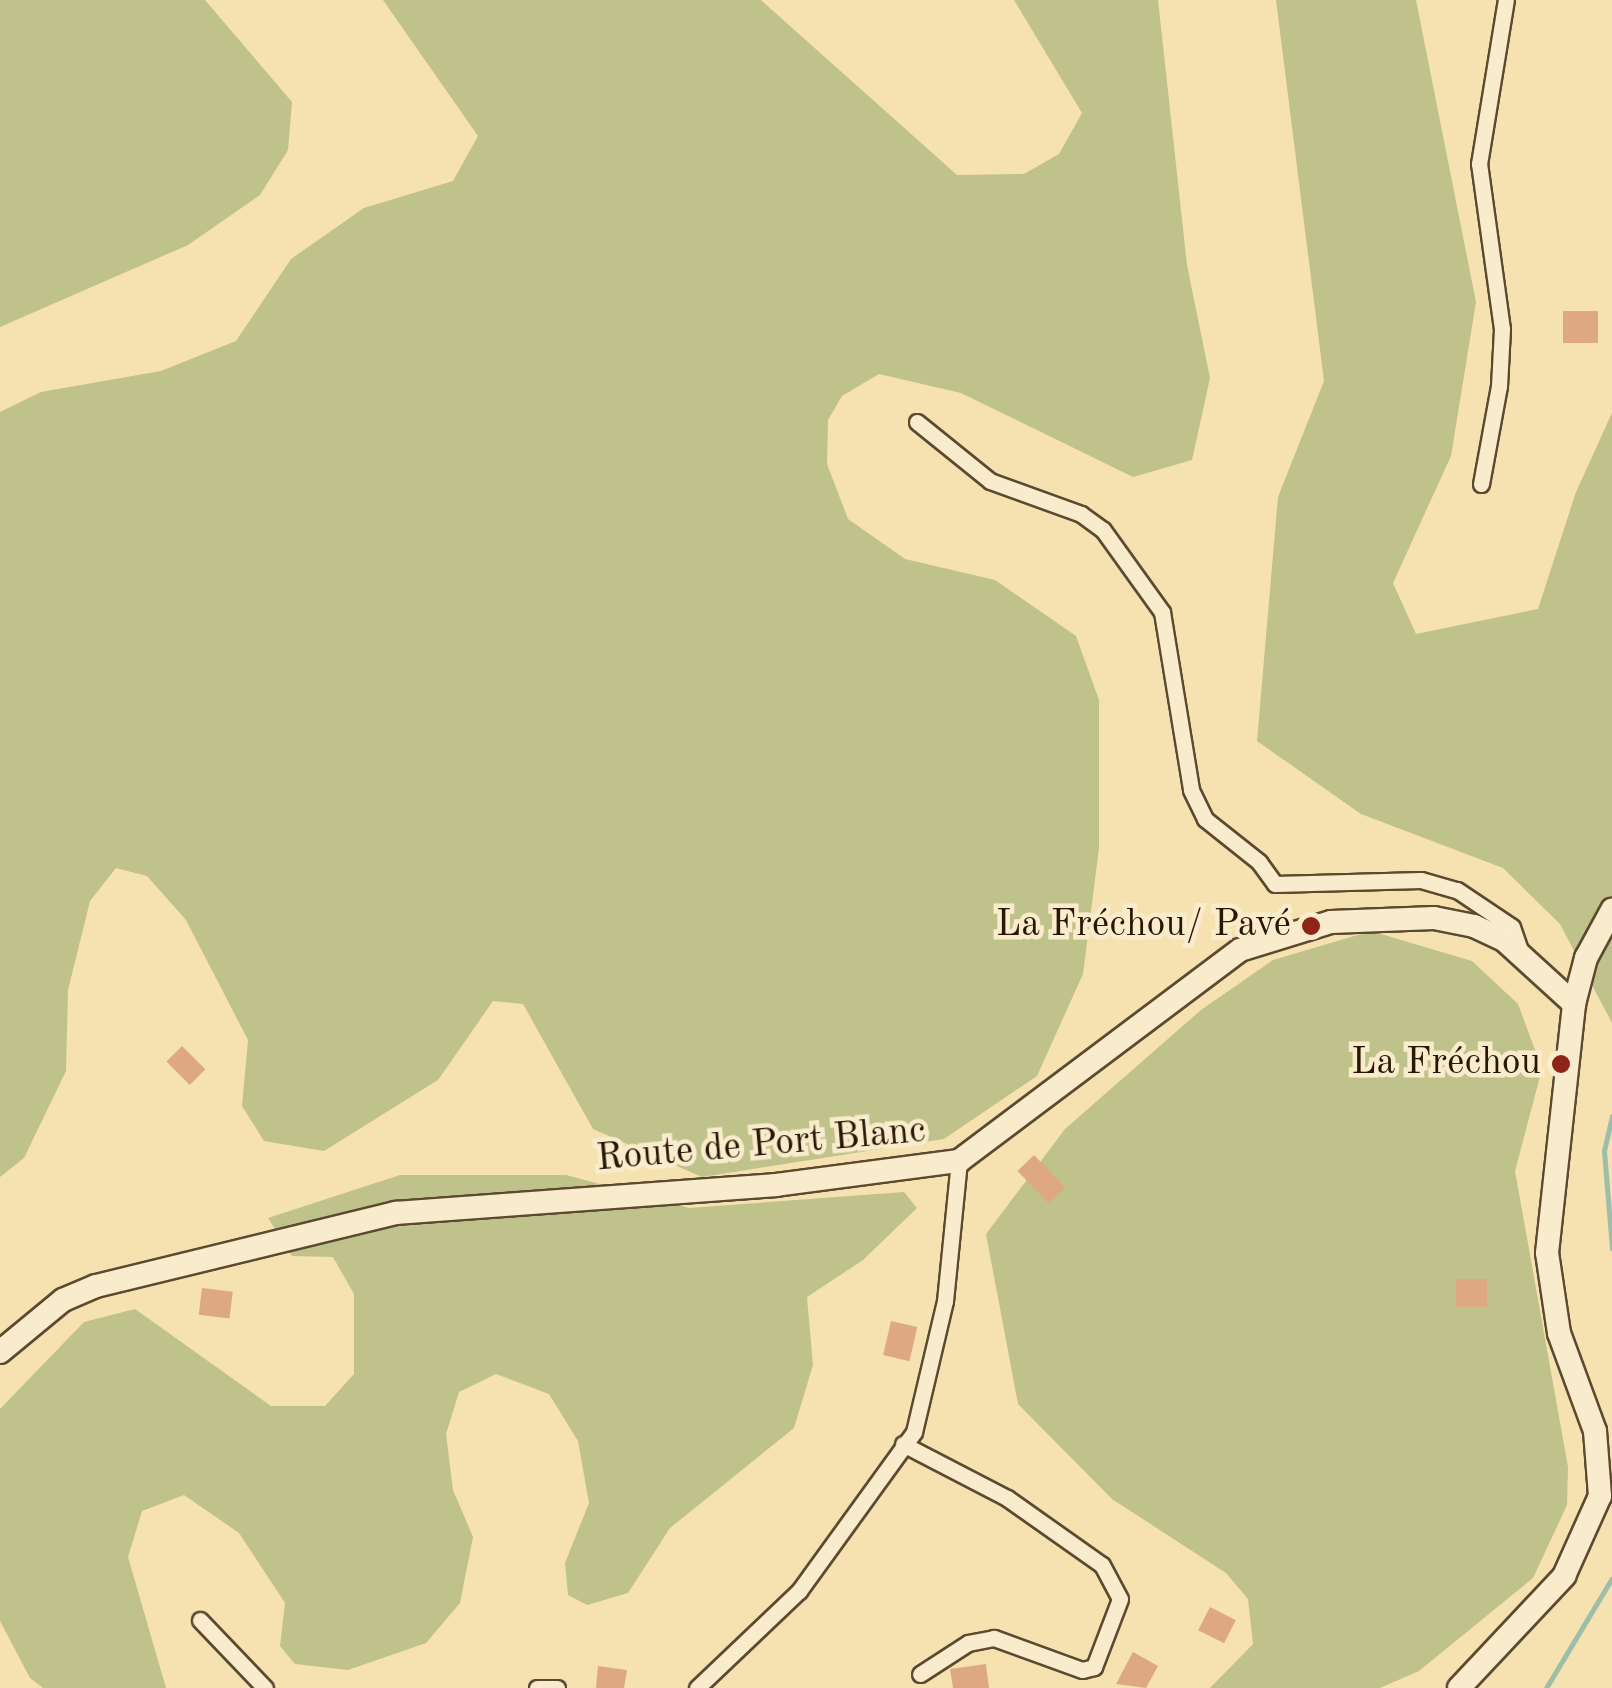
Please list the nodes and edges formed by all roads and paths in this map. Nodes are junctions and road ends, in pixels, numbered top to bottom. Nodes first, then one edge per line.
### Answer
1 (1506, 0) edge
2 (918, 422) dead end
3 (1480, 484) dead end
4 (1612, 910) edge
5 (1522, 954) junction
6 (1574, 1004) junction
7 (959, 1161) junction
8 (0, 1352) edge
9 (903, 1444) junction
10 (200, 1620) dead end
11 (920, 1674) dead end
12 (265, 1688) edge
13 (537, 1688) edge
14 (557, 1688) edge
15 (697, 1688) edge
16 (1460, 1688) edge

1 - 3 street
2 - 5 street
4 - 6 street
5 - 6 street, Route de Port Blanc
5 - 7 street, Route de Port Blanc
6 - 16 street
7 - 8 street, Route de Port Blanc
7 - 9 street
9 - 11 street
9 - 15 street
10 - 12 street
13 - 14 street

